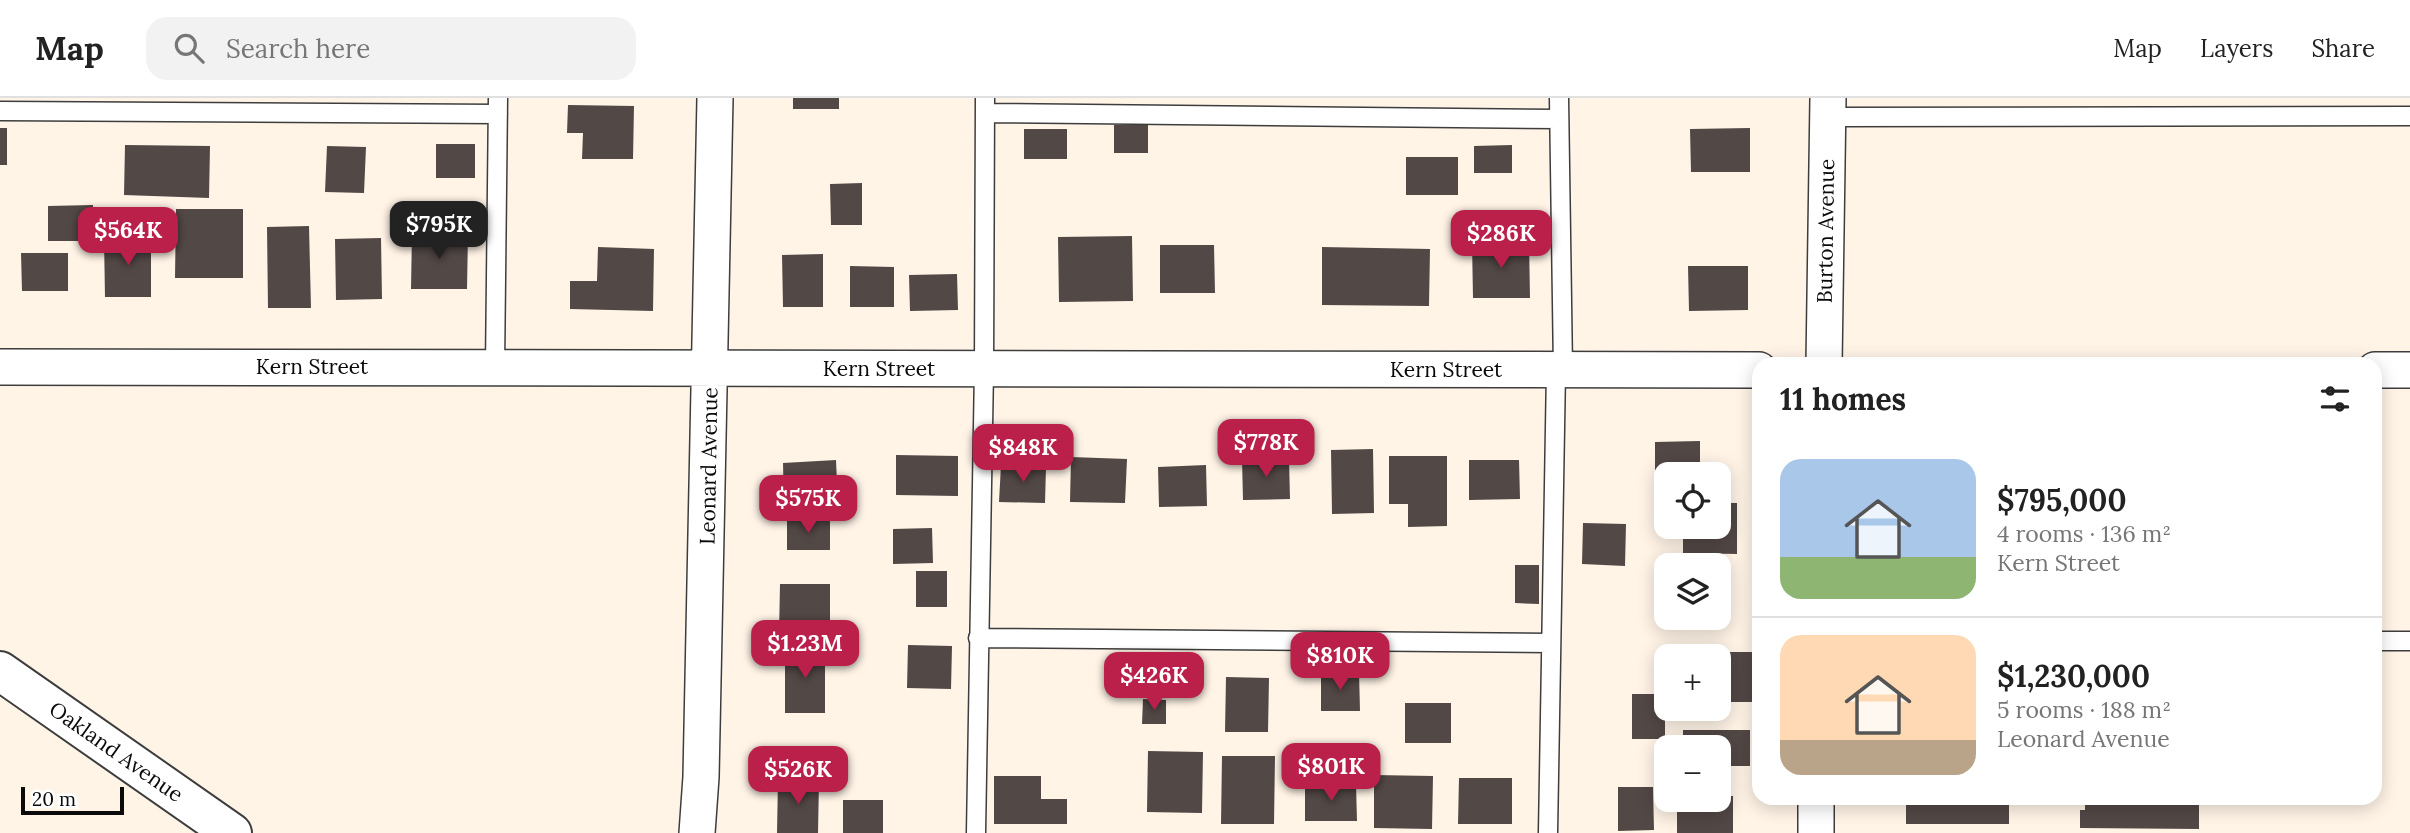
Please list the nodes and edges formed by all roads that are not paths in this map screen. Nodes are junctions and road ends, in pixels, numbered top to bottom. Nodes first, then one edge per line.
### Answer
1 (715, 98) edge
2 (1559, 98) edge
3 (985, 105) edge
4 (498, 106) edge
5 (1828, 107) edge
6 (0, 111) edge
7 (2410, 116) edge
8 (1559, 119) junction
9 (1824, 357) edge
10 (0, 367) edge
11 (495, 368) junction
12 (711, 369) junction
13 (984, 369) junction
14 (1559, 370) junction
15 (1752, 370) edge
16 (2382, 370) edge
17 (2410, 370) edge
18 (978, 638) junction
19 (2382, 641) edge
20 (2410, 641) edge
21 (1551, 643) junction
22 (0, 671) edge
23 (1816, 805) edge
24 (223, 830) edge
25 (697, 833) edge
26 (976, 833) edge
27 (1548, 833) edge
28 (1816, 833) edge

1 - 12 street, Leonard Avenue
2 - 8 lane
3 - 8 lane
3 - 13 lane
4 - 6 lane
4 - 11 lane
5 - 7 lane
5 - 9 street, Burton Avenue
8 - 14 lane
10 - 11 street, Kern Street
11 - 12 street, Kern Street
12 - 13 street, Kern Street
12 - 25 street, Leonard Avenue
13 - 14 street, Kern Street
13 - 18 lane
14 - 15 street, Kern Street
14 - 21 lane
16 - 17 street
18 - 21 lane
18 - 26 lane
19 - 20 lane
21 - 27 lane
22 - 24 street, Oakland Avenue
23 - 28 street

